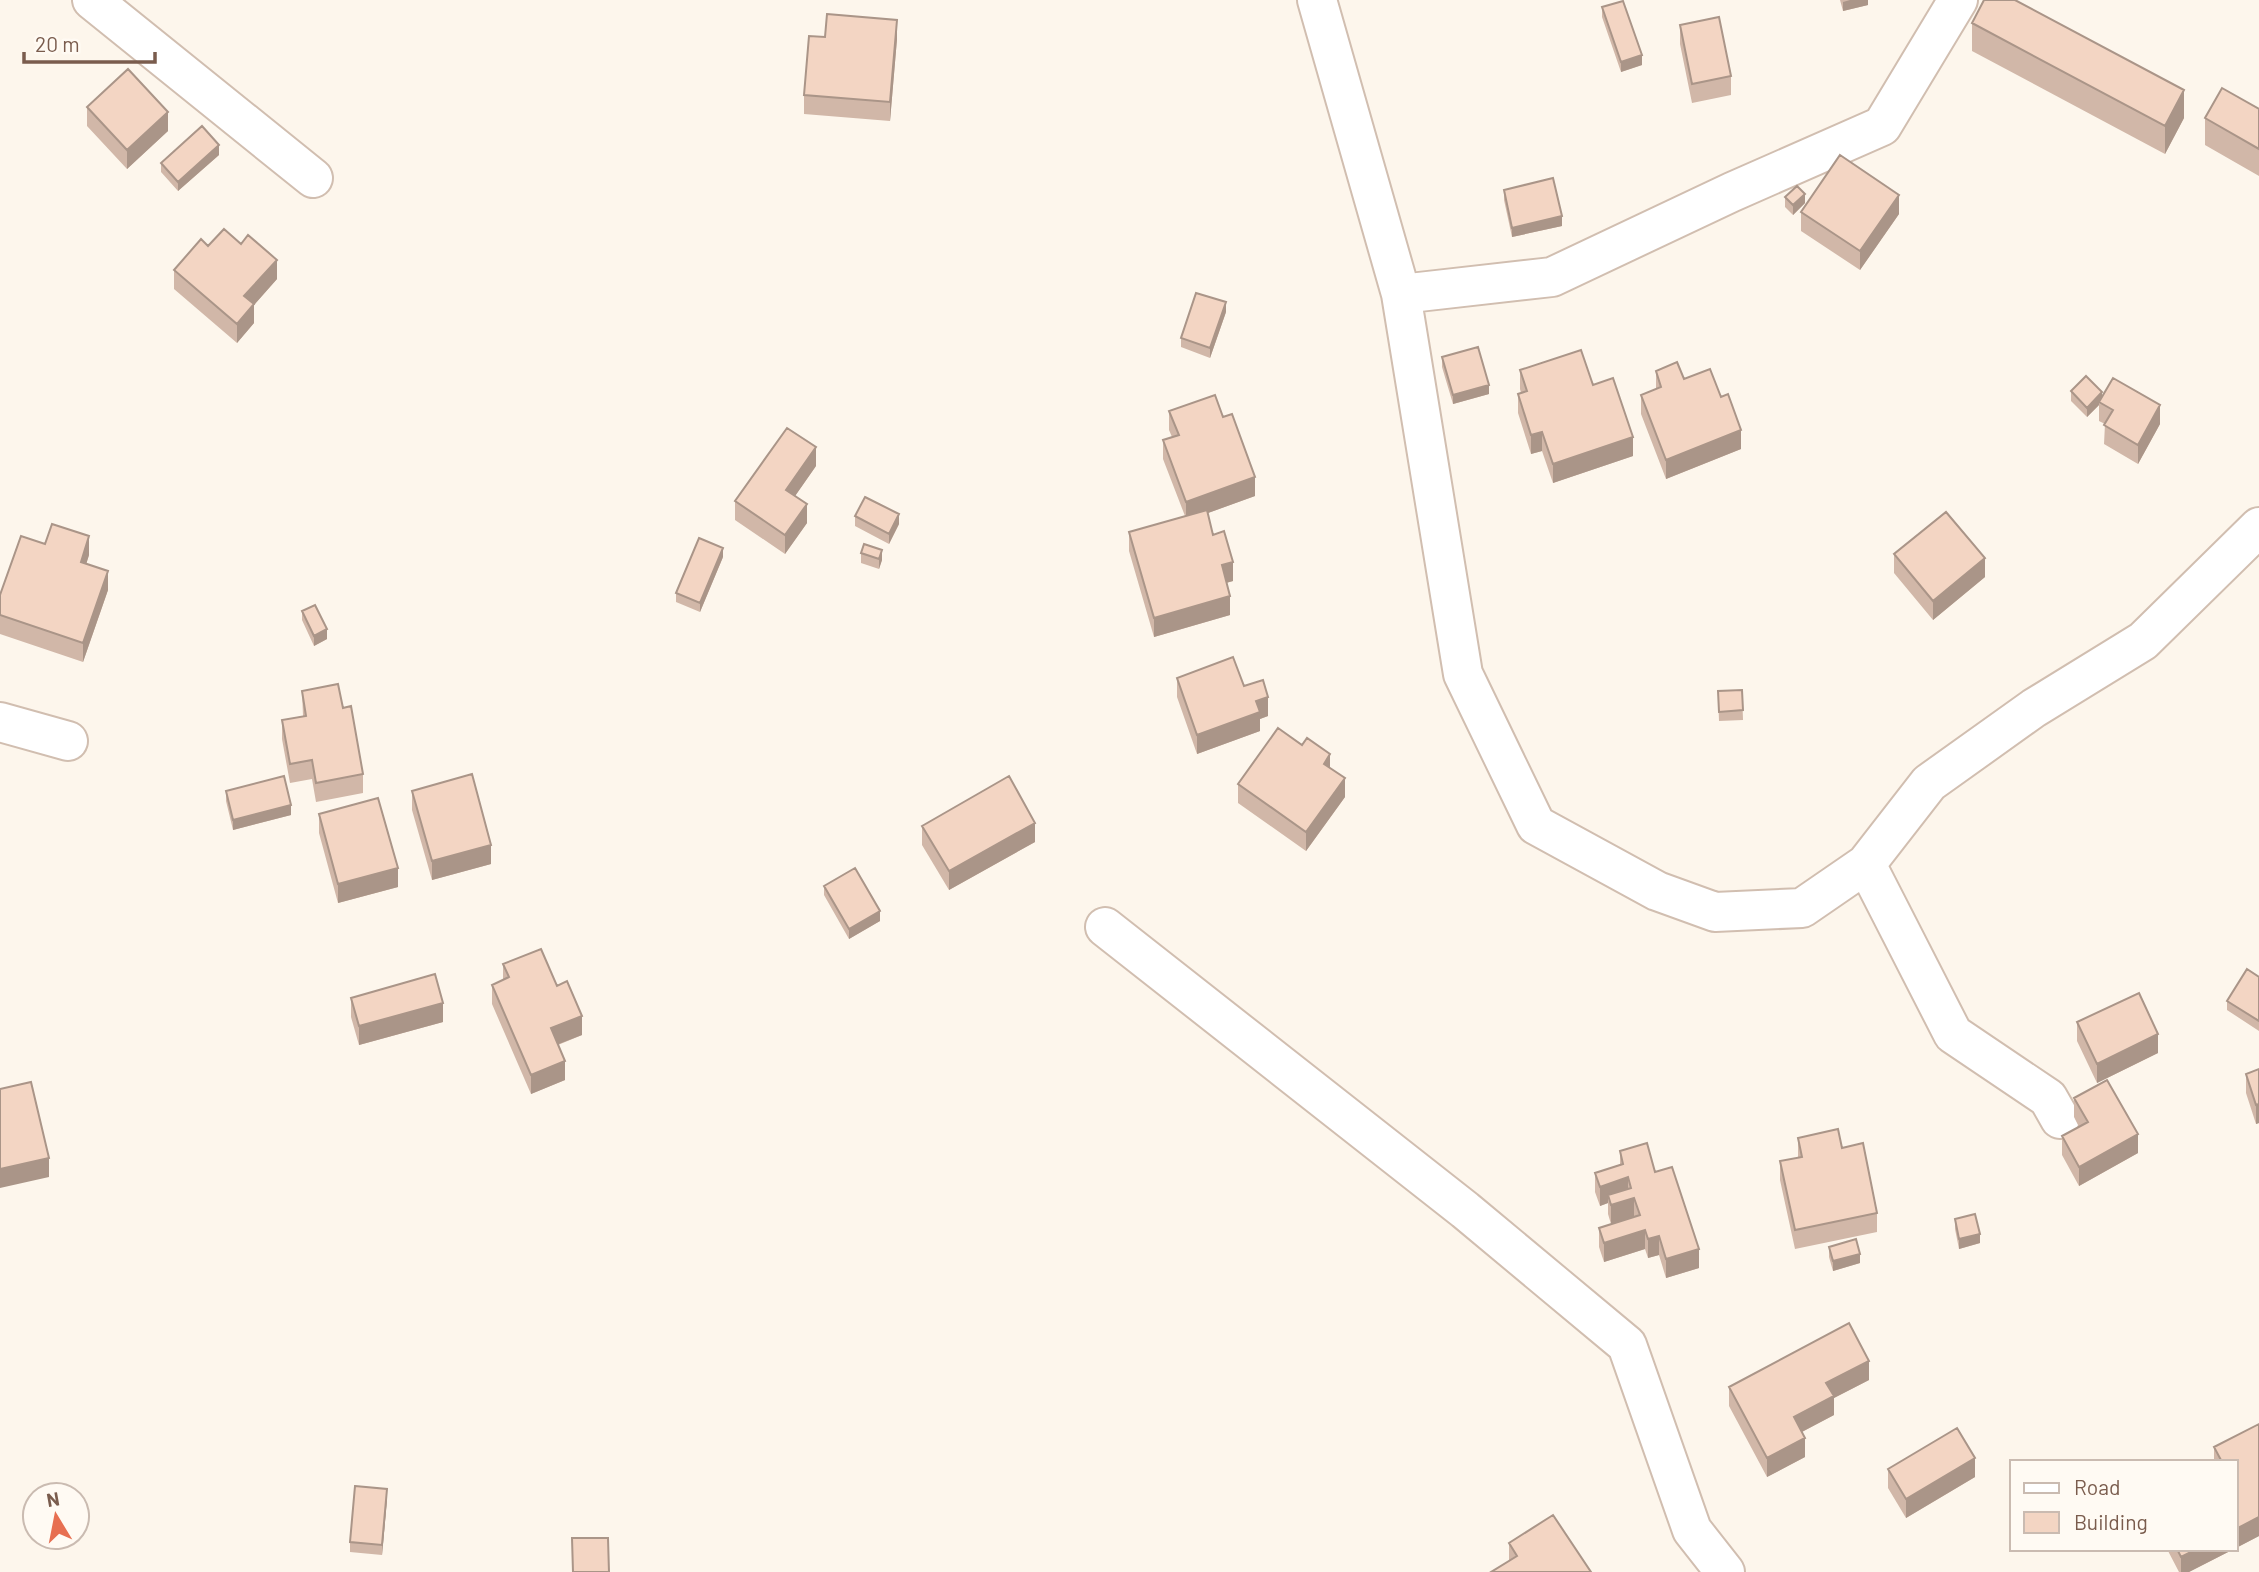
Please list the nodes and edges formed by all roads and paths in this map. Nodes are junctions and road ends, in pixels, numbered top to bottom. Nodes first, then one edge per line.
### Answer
1 (92, 0) edge
2 (1317, 0) edge
3 (1958, 0) edge
4 (313, 178) dead end
5 (1401, 294) junction
6 (2259, 527) edge
7 (0, 722) edge
8 (68, 741) dead end
9 (1866, 864) junction
10 (1105, 927) dead end
11 (2060, 1119) dead end
12 (1725, 1572) edge

1 - 4 street
2 - 5 street
3 - 5 street
5 - 9 street
6 - 9 street
7 - 8 street
9 - 11 street
10 - 12 street

